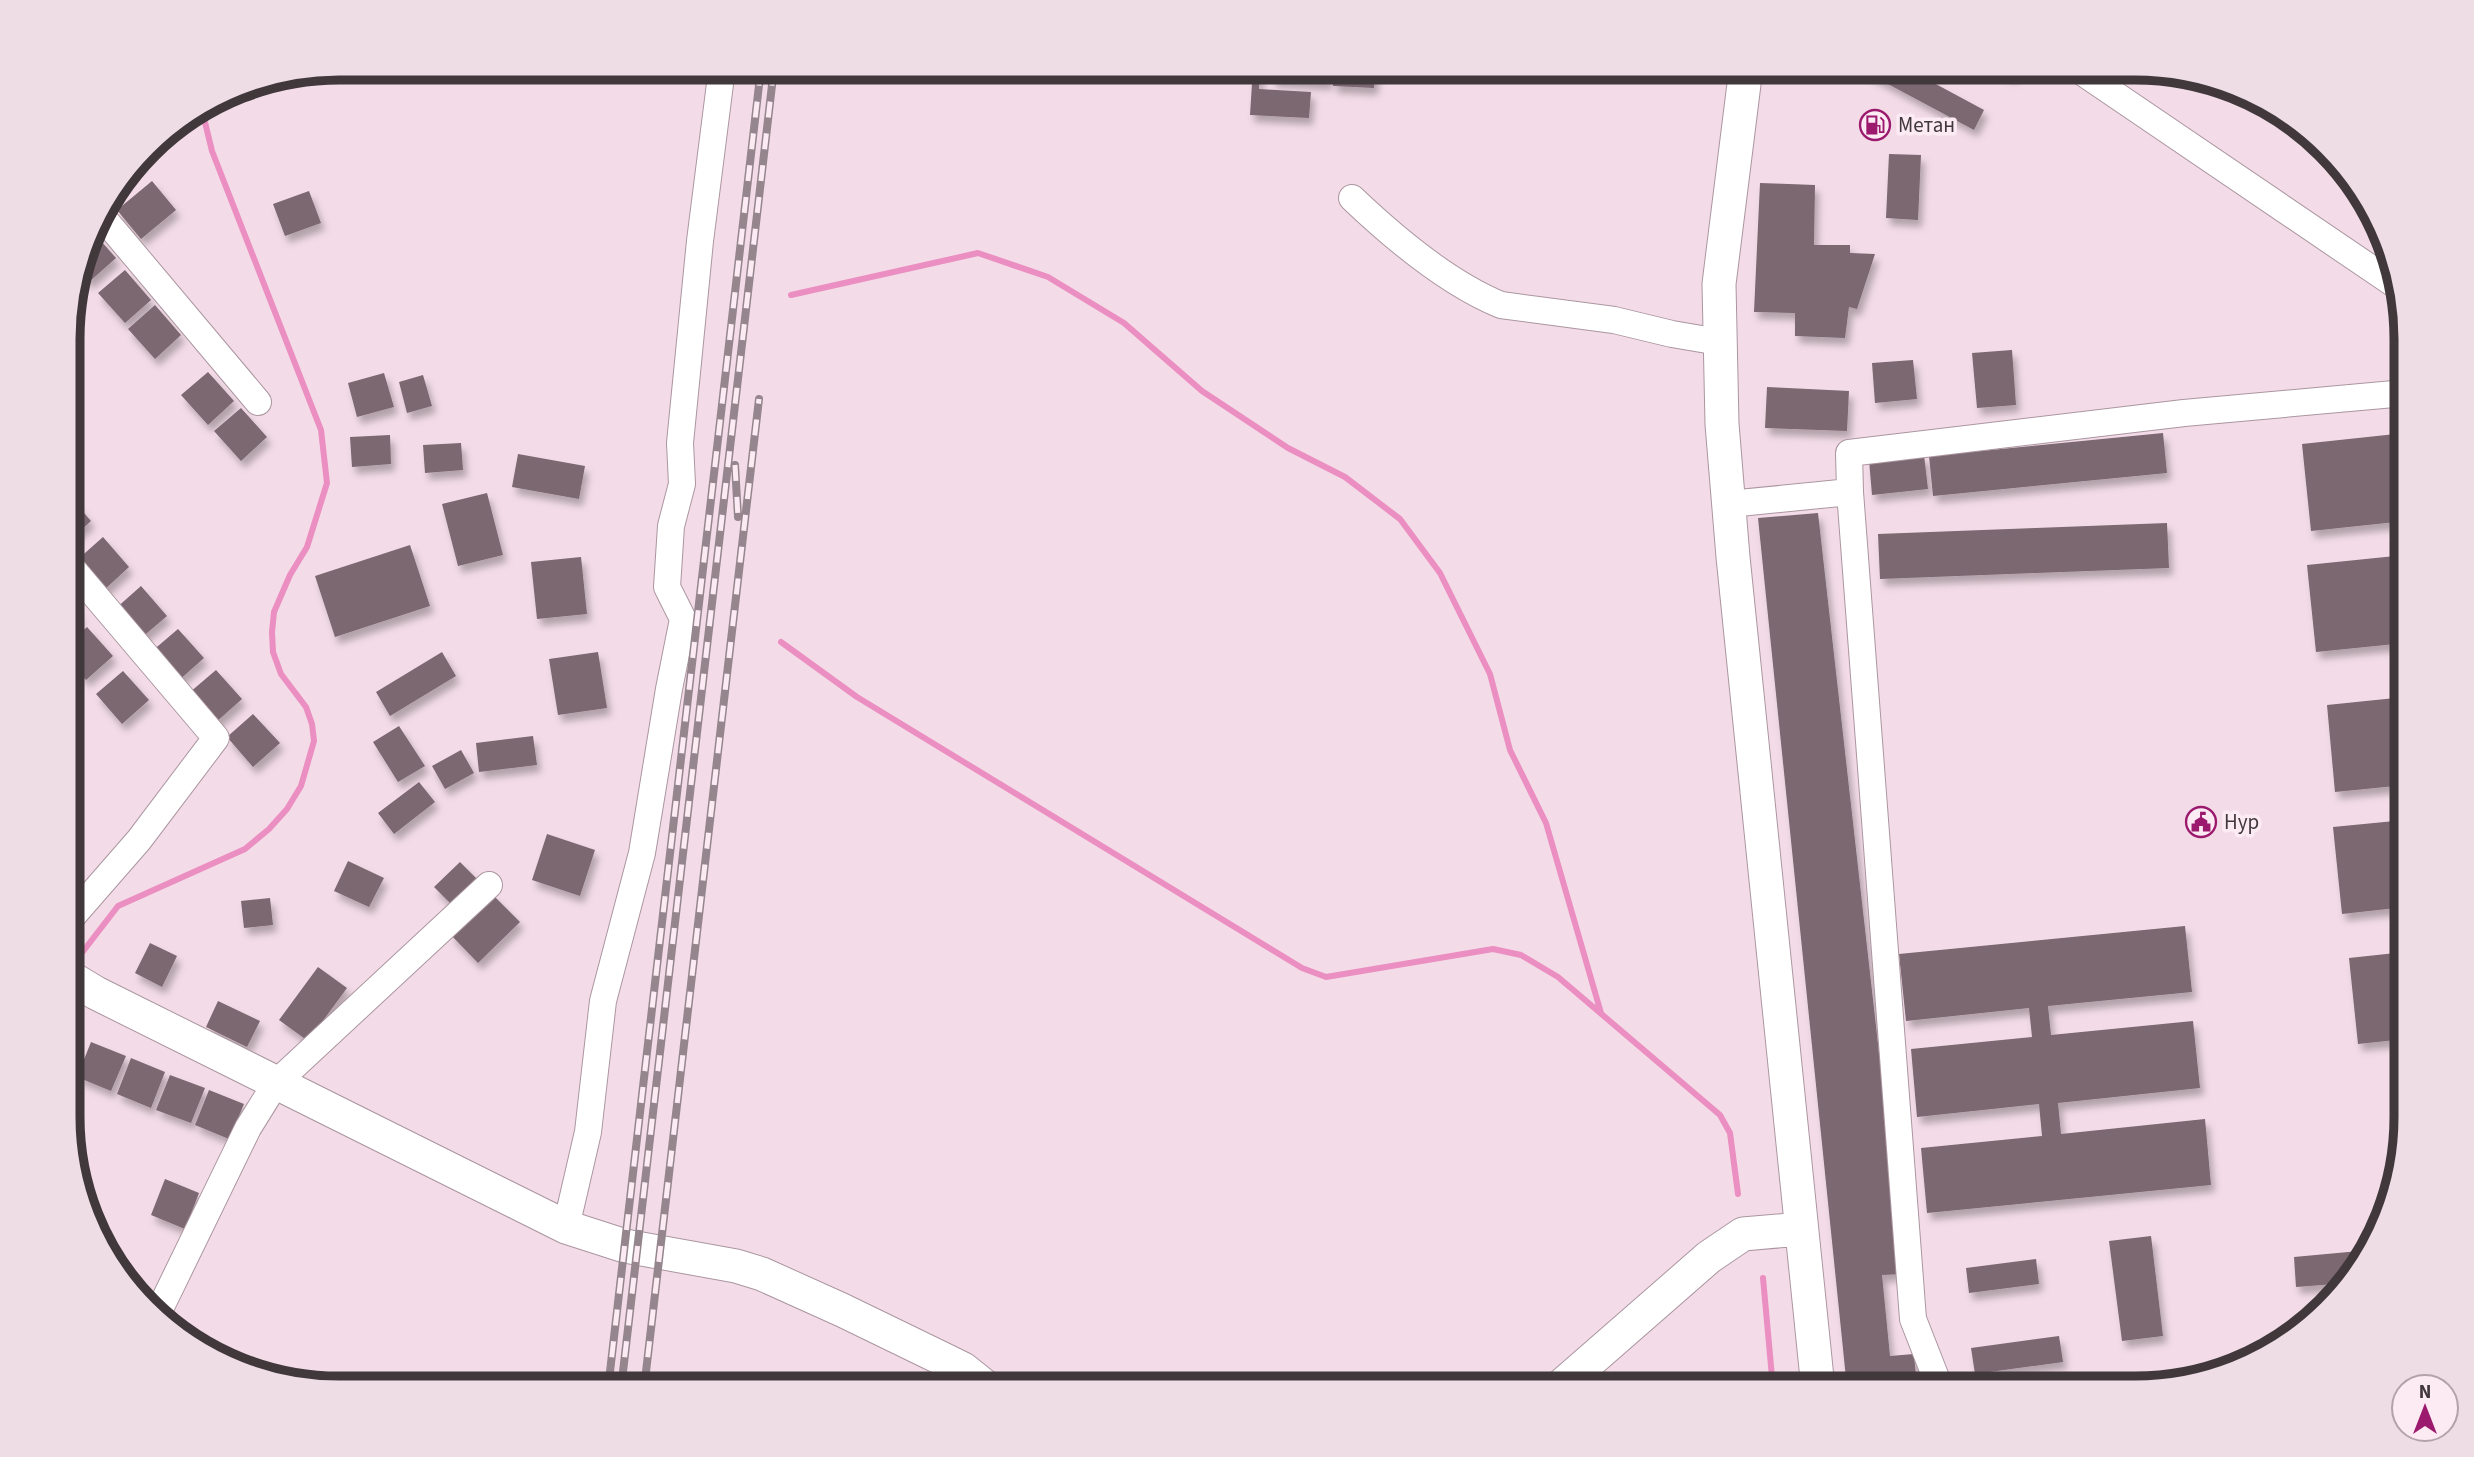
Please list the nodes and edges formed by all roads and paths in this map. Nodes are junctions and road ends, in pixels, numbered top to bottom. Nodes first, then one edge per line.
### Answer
1 (720, 80) edge
2 (1744, 80) edge
3 (2094, 80) edge
4 (1352, 198) dead end
5 (108, 223) edge
6 (2386, 279) edge
7 (1719, 342) junction
8 (2394, 394) edge
9 (258, 402) dead end
10 (1850, 492) junction
11 (1729, 504) junction
12 (80, 578) edge
13 (489, 885) dead end
14 (80, 908) edge
15 (83, 986) edge
16 (276, 1083) junction
17 (1796, 1177) junction
18 (566, 1227) junction
19 (1801, 1229) junction
20 (1743, 1234) junction
21 (162, 1306) edge
22 (970, 1376) edge
23 (1573, 1376) edge
24 (1817, 1376) edge
25 (1935, 1376) edge

1 - 18 street
2 - 7 main road
3 - 6 street
4 - 7 street
5 - 9 street
7 - 11 main road
8 - 10 street
10 - 11 street
10 - 25 street
11 - 17 main road
12 - 14 street
13 - 16 street
15 - 16 main road
16 - 18 main road
16 - 21 street
17 - 19 main road
17 - 20 main road
18 - 22 main road
19 - 20 main road
19 - 24 main road
20 - 23 main road

